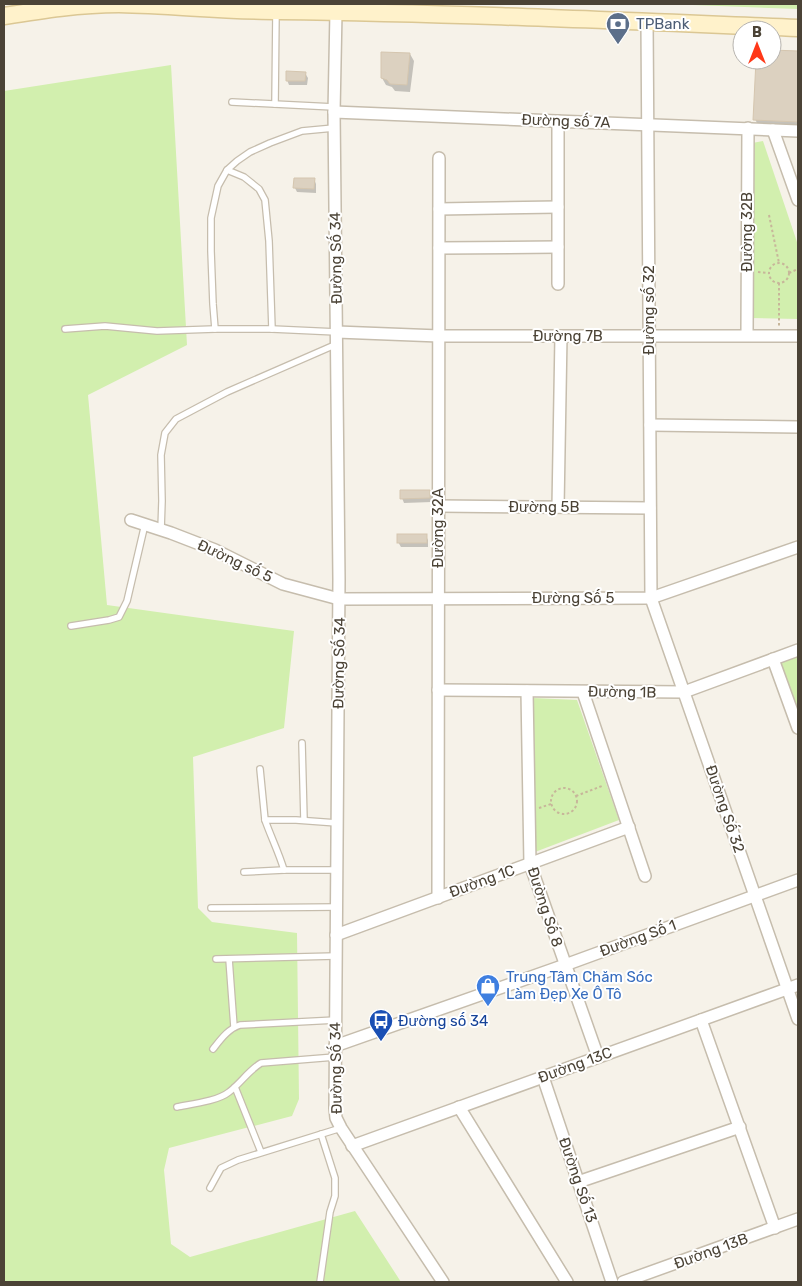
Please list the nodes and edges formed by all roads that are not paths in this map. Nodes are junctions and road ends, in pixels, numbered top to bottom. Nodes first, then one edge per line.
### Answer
1 (510, 4) edge
2 (538, 4) edge
3 (276, 11) junction
4 (336, 12) junction
5 (4, 16) edge
6 (491, 16) junction
7 (552, 18) junction
8 (647, 22) junction
9 (798, 28) edge
10 (232, 102) dead end
11 (275, 104) junction
12 (334, 110) junction
13 (558, 121) junction
14 (648, 124) junction
15 (334, 128) junction
16 (748, 128) junction
17 (773, 130) junction
18 (798, 131) edge
19 (439, 158) dead end
20 (227, 170) junction
21 (798, 200) edge
22 (558, 207) junction
23 (439, 209) junction
24 (558, 247) junction
25 (439, 248) junction
26 (558, 284) dead end
27 (65, 329) dead end
28 (216, 329) junction
29 (272, 329) junction
30 (337, 332) junction
31 (747, 335) junction
32 (439, 336) junction
33 (561, 336) junction
34 (649, 336) junction
35 (798, 336) edge
36 (337, 344) junction
37 (650, 424) junction
38 (798, 427) edge
39 (438, 506) junction
40 (558, 507) junction
41 (650, 508) junction
42 (131, 520) dead end
43 (145, 524) junction
44 (161, 530) junction
45 (798, 547) edge
46 (651, 598) junction
47 (339, 599) junction
48 (438, 599) junction
49 (72, 626) dead end
50 (798, 650) edge
51 (773, 659) junction
52 (438, 690) junction
53 (527, 691) junction
54 (583, 692) junction
55 (684, 692) junction
56 (798, 728) edge
57 (302, 743) dead end
58 (260, 769) dead end
59 (265, 820) junction
60 (304, 820) junction
61 (337, 823) junction
62 (628, 827) junction
63 (530, 864) junction
64 (284, 870) junction
65 (337, 870) junction
66 (244, 872) dead end
67 (645, 876) dead end
68 (798, 880) edge
69 (755, 895) junction
70 (438, 898) junction
71 (337, 907) junction
72 (211, 908) dead end
73 (336, 935) junction
74 (336, 956) junction
75 (216, 959) dead end
76 (229, 959) junction
77 (565, 965) junction
78 (793, 987) edge
79 (798, 1019) edge
80 (336, 1020) junction
81 (701, 1020) junction
82 (234, 1027) junction
83 (213, 1049) dead end
84 (335, 1051) junction
85 (598, 1057) junction
86 (543, 1077) junction
87 (234, 1087) junction
88 (177, 1107) dead end
89 (459, 1107) junction
90 (740, 1127) junction
91 (341, 1128) junction
92 (322, 1134) junction
93 (352, 1146) junction
94 (261, 1152) junction
95 (578, 1182) junction
96 (210, 1188) dead end
97 (798, 1220) edge
98 (775, 1228) junction
99 (320, 1282) edge
100 (442, 1282) edge
101 (567, 1282) edge
102 (612, 1282) edge
103 (623, 1282) edge

1 - 6 main road
2 - 7 main road
3 - 4 main road
3 - 5 main road
3 - 11 lane
4 - 6 main road
4 - 12 street, Đường Số 34
6 - 7 main road
7 - 8 main road
8 - 9 main road
8 - 14 street, Đường số 32
10 - 11 lane
11 - 12 lane
12 - 13 street, Đường số 7A
12 - 15 street, Đường Số 34
13 - 14 street, Đường số 7A
13 - 22 street
14 - 16 street, Đường số 7A
14 - 34 street, Đường số 32
15 - 20 lane
15 - 30 street, Đường Số 34
16 - 17 street, Đường số 7A
16 - 31 street, Đường 32B
17 - 18 street, Đường số 7A
17 - 21 street
19 - 23 street, Đường 32A
20 - 28 lane
20 - 29 lane
22 - 23 street
22 - 24 street
23 - 25 street, Đường 32A
24 - 25 street
24 - 26 street
25 - 32 street, Đường 32A
27 - 28 lane
28 - 29 lane
29 - 30 lane
30 - 32 street, Đường 7B
30 - 36 street, Đường Số 34
31 - 34 street, Đường 7B
31 - 35 street, Đường 7B
32 - 33 street, Đường 7B
32 - 39 street, Đường 32A
33 - 34 street, Đường 7B
33 - 40 street
34 - 37 street, Đường số 32
36 - 44 lane
36 - 47 street, Đường Số 34
37 - 38 street
37 - 41 street, Đường số 32
39 - 40 street, Đường 5B
39 - 48 street, Đường 32A
40 - 41 street, Đường 5B
41 - 46 street, Đường số 32
42 - 43 street, Đường số 5
43 - 44 street, Đường số 5
43 - 49 lane
44 - 47 street, Đường số 5
45 - 46 street, Đường Số 5
46 - 48 street, Đường Số 5
46 - 55 street, Đường Số 32
47 - 48 street, Đường Số 5
47 - 61 street, Đường Số 34
48 - 52 street, Đường 32A
50 - 51 street, Đường 1B
51 - 55 street, Đường 1B
51 - 56 street
52 - 53 street, Đường 1B
52 - 70 street, Đường 32A
53 - 54 street, Đường 1B
53 - 63 street, Đường Số 8
54 - 55 street, Đường 1B
54 - 62 street
55 - 69 street, Đường Số 32
57 - 60 lane
58 - 59 lane
59 - 60 lane
59 - 64 lane
60 - 61 lane
61 - 65 street, Đường Số 34
62 - 63 street, Đường 1C
62 - 67 street
63 - 70 street, Đường 1C
63 - 77 street, Đường Số 8
64 - 65 lane
64 - 66 lane
65 - 71 street, Đường Số 34
68 - 69 street, Đường Số 1
69 - 77 street, Đường Số 1
69 - 78 street, Đường Số 32
70 - 73 street, Đường 1C
71 - 72 lane
71 - 73 street, Đường Số 34
73 - 74 street, Đường Số 34
74 - 76 lane
74 - 80 street, Đường Số 34
75 - 76 lane
76 - 82 lane
77 - 84 street, Đường Số 1
77 - 85 street, Đường Số 8
78 - 79 street, Đường Số 32
78 - 81 street, Đường 13C
80 - 82 lane
80 - 84 street, Đường Số 34
81 - 85 street, Đường 13C
81 - 90 street
82 - 83 lane
84 - 87 lane
84 - 91 street, Đường Số 34
85 - 86 street, Đường 13C
86 - 89 street, Đường 13C
86 - 95 street, Đường Số 13
87 - 88 lane
87 - 94 lane
89 - 93 street, Đường 13C
89 - 101 street
90 - 95 street
90 - 98 street
91 - 92 lane
91 - 93 street, Đường Số 34
92 - 94 lane
92 - 99 lane
93 - 100 street, Đường Số 34
94 - 96 lane
95 - 102 street, Đường Số 13
97 - 98 street, Đường 13B
98 - 103 street, Đường 13B

